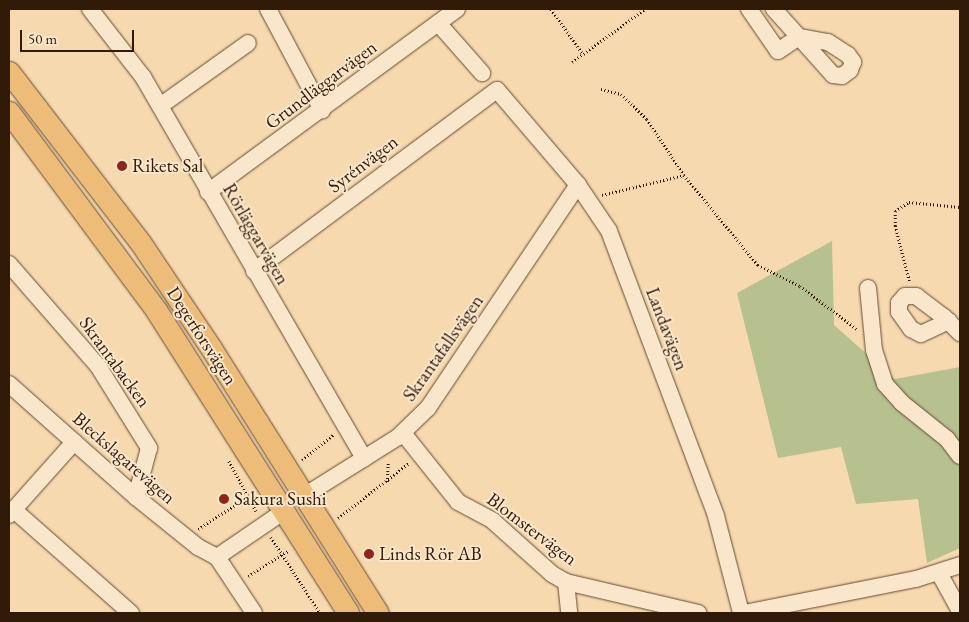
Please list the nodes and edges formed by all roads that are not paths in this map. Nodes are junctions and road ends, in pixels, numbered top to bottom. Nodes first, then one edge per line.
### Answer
1 (90, 9) edge
2 (268, 9) edge
3 (457, 9) edge
4 (749, 9) edge
5 (774, 9) edge
6 (438, 22) junction
7 (248, 43) dead end
8 (9, 72) edge
9 (482, 73) dead end
10 (497, 90) joint
11 (160, 106) junction
12 (322, 110) junction
13 (9, 112) edge
14 (578, 185) junction
15 (208, 192) junction
16 (9, 264) edge
17 (254, 271) junction
18 (868, 288) dead end
19 (954, 327) edge
20 (9, 384) edge
21 (403, 433) junction
22 (74, 442) junction
23 (960, 456) edge
24 (364, 459) junction
25 (304, 496) junction
26 (136, 497) junction
27 (11, 512) edge
28 (283, 512) junction
29 (217, 557) junction
30 (960, 564) edge
31 (939, 573) junction
32 (566, 582) junction
33 (960, 611) edge
34 (131, 613) edge
35 (254, 613) edge
36 (348, 613) edge
37 (378, 613) edge
38 (569, 613) edge
39 (698, 613) edge
40 (742, 613) edge

1 - 11 street, Rörläggarvägen
2 - 12 street
3 - 6 street, Grundläggarvägen
4 - 5 street
6 - 9 street
6 - 12 street, Grundläggarvägen
7 - 11 street
8 - 25 main road, Degerforsvägen
10 - 14 street, Landavägen
10 - 17 street, Syrénvägen
11 - 15 street, Rörläggarvägen
12 - 15 street, Grundläggarvägen
13 - 28 main road, Degerforsvägen
14 - 21 street, Skrantafallsvägen
14 - 40 street, Landavägen
15 - 17 street, Rörläggarvägen
16 - 26 street, Skrantabacken
17 - 24 street, Rörläggarvägen
18 - 23 street
19 - 19 street
20 - 22 street, Bleckslagarevägen
21 - 24 street, Skrantafallsvägen
21 - 32 street, Blomstervägen
22 - 26 street, Bleckslagarevägen
22 - 27 street
24 - 25 street, Skrantafallsvägen
25 - 28 main road
25 - 37 main road, Degerforsvägen
26 - 29 street, Bleckslagarevägen
27 - 34 street
28 - 29 street
28 - 36 main road, Degerforsvägen
29 - 35 street
30 - 31 street
31 - 33 street
31 - 40 street
32 - 38 street
32 - 39 street, Blomstervägen

